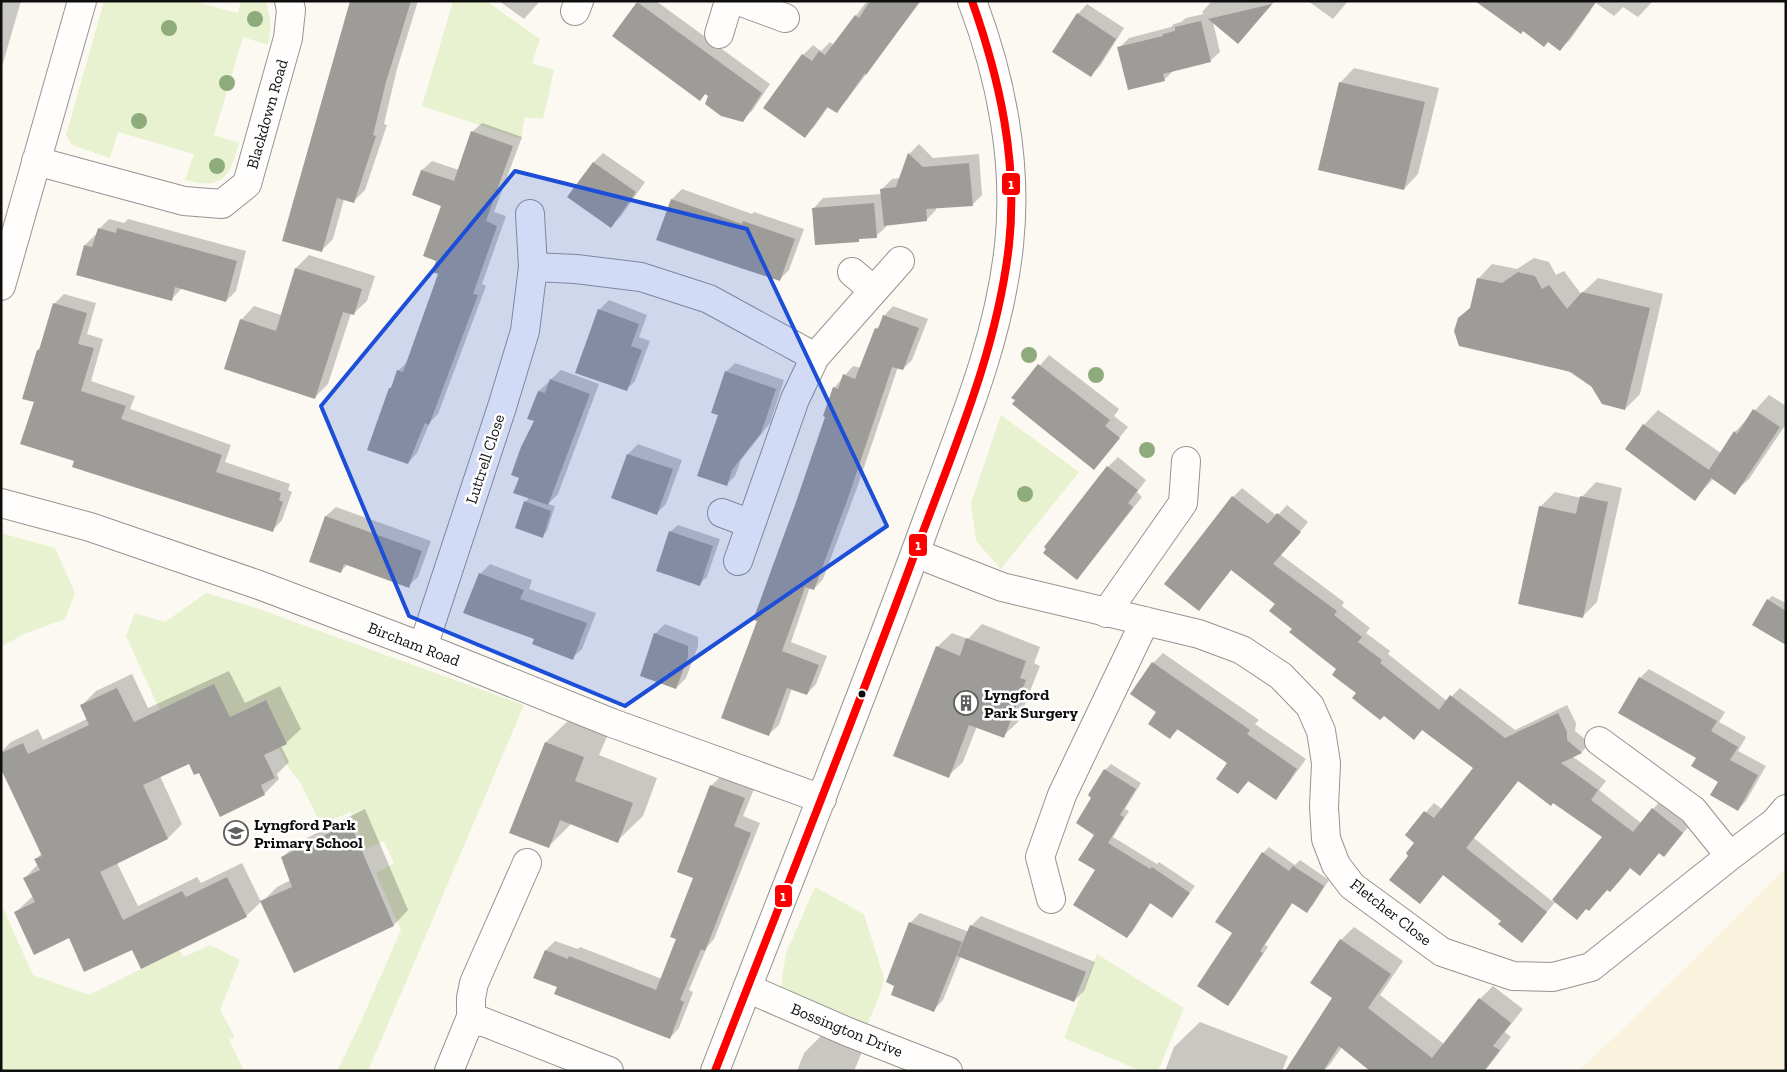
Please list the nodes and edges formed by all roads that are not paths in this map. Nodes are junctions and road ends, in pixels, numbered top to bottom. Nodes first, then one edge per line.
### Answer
1 (82, 1) edge
2 (289, 1) edge
3 (729, 1) edge
4 (738, 1) edge
5 (972, 1) edge
6 (785, 18) dead end
7 (719, 34) dead end
8 (36, 161) junction
9 (530, 214) dead end
10 (900, 261) dead end
11 (533, 267) junction
12 (852, 272) dead end
13 (1, 286) edge
14 (873, 290) junction
15 (815, 357) junction
16 (1186, 461) dead end
17 (1, 503) edge
18 (722, 513) dead end
19 (751, 524) junction
20 (915, 553) junction
21 (738, 561) dead end
22 (1106, 613) junction
23 (1145, 621) junction
24 (423, 647) junction
25 (1599, 741) dead end
26 (822, 799) junction
27 (1786, 809) edge
28 (1730, 856) junction
29 (527, 863) dead end
30 (1051, 898) dead end
31 (747, 988) junction
32 (472, 1017) junction
33 (449, 1071) edge
34 (609, 1071) edge
35 (715, 1071) edge
36 (948, 1071) edge

1 - 8 street
2 - 8 street, Blackdown Road
3 - 7 street
4 - 6 street
5 - 20 street
8 - 13 street
9 - 11 street, Luttrell Close
10 - 14 street
11 - 15 street
11 - 24 street, Luttrell Close
12 - 14 street
14 - 15 street
15 - 19 street
16 - 22 street
17 - 24 street, Bircham Road
18 - 19 street
19 - 21 street
20 - 22 street, Fletcher Close
20 - 26 street
22 - 23 street, Fletcher Close
23 - 28 street, Fletcher Close
23 - 30 street
24 - 26 street, Bircham Road
25 - 28 street
26 - 31 street
27 - 28 street, Fletcher Close
29 - 32 street
31 - 35 street
31 - 36 street, Bossington Drive
32 - 33 street
32 - 34 street

